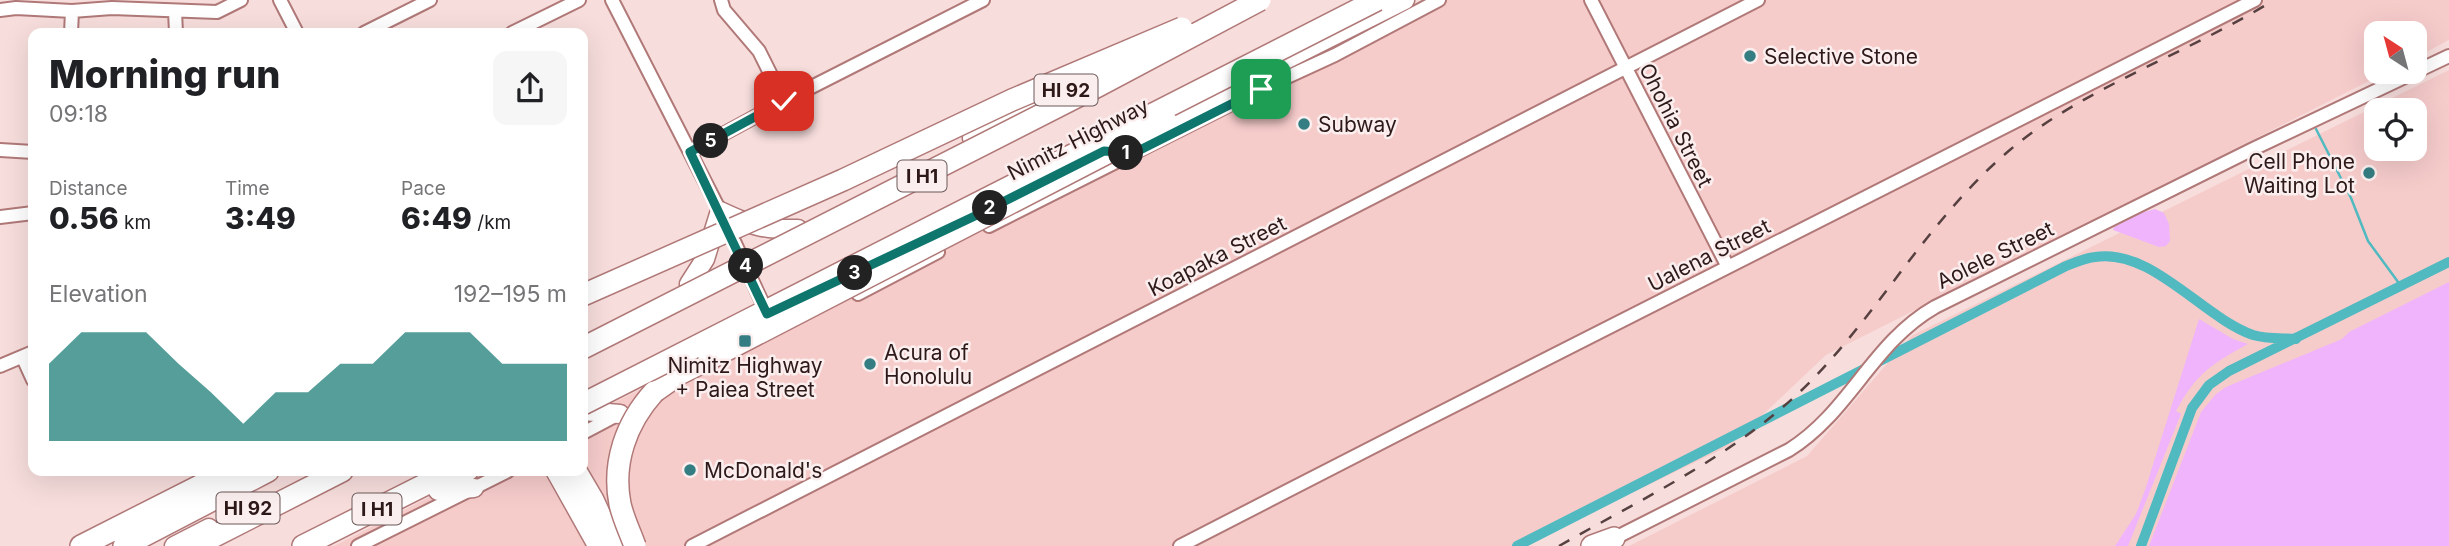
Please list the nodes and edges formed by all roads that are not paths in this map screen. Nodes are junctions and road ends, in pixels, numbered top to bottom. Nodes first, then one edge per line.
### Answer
1 (242, 0) edge
2 (280, 0) edge
3 (430, 0) edge
4 (579, 0) edge
5 (612, 0) edge
6 (721, 0) edge
7 (983, 0) edge
8 (1241, 0) edge
9 (1248, 0) edge
10 (1260, 0) edge
11 (1377, 0) edge
12 (1396, 0) edge
13 (1405, 0) edge
14 (1439, 0) edge
15 (1591, 0) edge
16 (1758, 0) edge
17 (2255, 0) edge
18 (558, 5) edge
19 (405, 6) edge
20 (0, 10) edge
21 (72, 11) junction
22 (175, 11) junction
23 (71, 28) edge
24 (176, 28) edge
25 (294, 28) edge
26 (372, 28) edge
27 (520, 28) edge
28 (2449, 56) edge
29 (1625, 68) junction
30 (784, 101) junction
31 (0, 150) edge
32 (1104, 151) junction
33 (28, 152) edge
34 (690, 152) junction
35 (1134, 153) junction
36 (720, 211) junction
37 (28, 214) edge
38 (977, 215) junction
39 (0, 217) edge
40 (798, 229) junction
41 (961, 240) junction
42 (742, 258) junction
43 (1728, 267) junction
44 (689, 284) junction
45 (588, 293) edge
46 (785, 306) junction
47 (819, 313) junction
48 (767, 314) junction
49 (588, 335) edge
50 (775, 335) junction
51 (588, 345) edge
52 (28, 355) edge
53 (0, 366) edge
54 (588, 401) edge
55 (588, 408) edge
56 (588, 411) edge
57 (620, 414) junction
58 (588, 430) edge
59 (219, 476) edge
60 (258, 476) edge
61 (311, 476) edge
62 (332, 476) edge
63 (442, 476) edge
64 (560, 476) edge
65 (579, 476) edge
66 (586, 476) edge
67 (471, 479) edge
68 (1607, 542) edge
69 (81, 546) edge
70 (124, 546) edge
71 (174, 546) edge
72 (195, 546) edge
73 (303, 546) edge
74 (321, 546) edge
75 (358, 546) edge
76 (599, 546) edge
77 (617, 546) edge
78 (635, 546) edge
79 (692, 546) edge
80 (1181, 546) edge
81 (1592, 546) edge

1 - 22 street
2 - 25 street
3 - 19 street
4 - 18 street
5 - 34 street
6 - 30 street
7 - 30 street
8 - 40 main road, HI 92
9 - 45 highway, bridge
10 - 51 highway, I H1, bridge
11 - 54 highway, I H1, bridge
12 - 78 highway, bridge
13 - 32 main road, Nimitz Highway
14 - 35 street
15 - 29 street, Ohohia Street
16 - 29 street, Koapaka Street
17 - 43 street, Ualena Street
18 - 27 street
19 - 26 street
20 - 21 street
21 - 22 street
21 - 23 street
22 - 24 street
28 - 68 street, Aolele Street
29 - 43 street, Ohohia Street
29 - 79 street, Koapaka Street
30 - 34 street
31 - 33 street
32 - 35 main road
32 - 38 main road, Nimitz Highway
34 - 36 street
35 - 41 street
36 - 40 main road
36 - 42 street
36 - 44 main road
37 - 39 street
38 - 41 main road
38 - 46 main road, Nimitz Highway
40 - 42 main road, HI 92
41 - 47 street
42 - 44 main road, HI 92
42 - 48 street
43 - 80 street, Ualena Street
44 - 49 main road, HI 92
46 - 47 main road
46 - 48 main road, Nimitz Highway
47 - 50 street
48 - 50 street
48 - 55 main road, Nimitz Highway
50 - 57 street
52 - 53 street
56 - 57 main road
57 - 58 street
59 - 69 highway
60 - 70 highway
61 - 71 main road, HI 92
62 - 72 highway, I H1
63 - 73 highway, I H1
64 - 76 highway
65 - 77 highway
66 - 77 street
67 - 74 main road
67 - 75 street
68 - 81 highway

